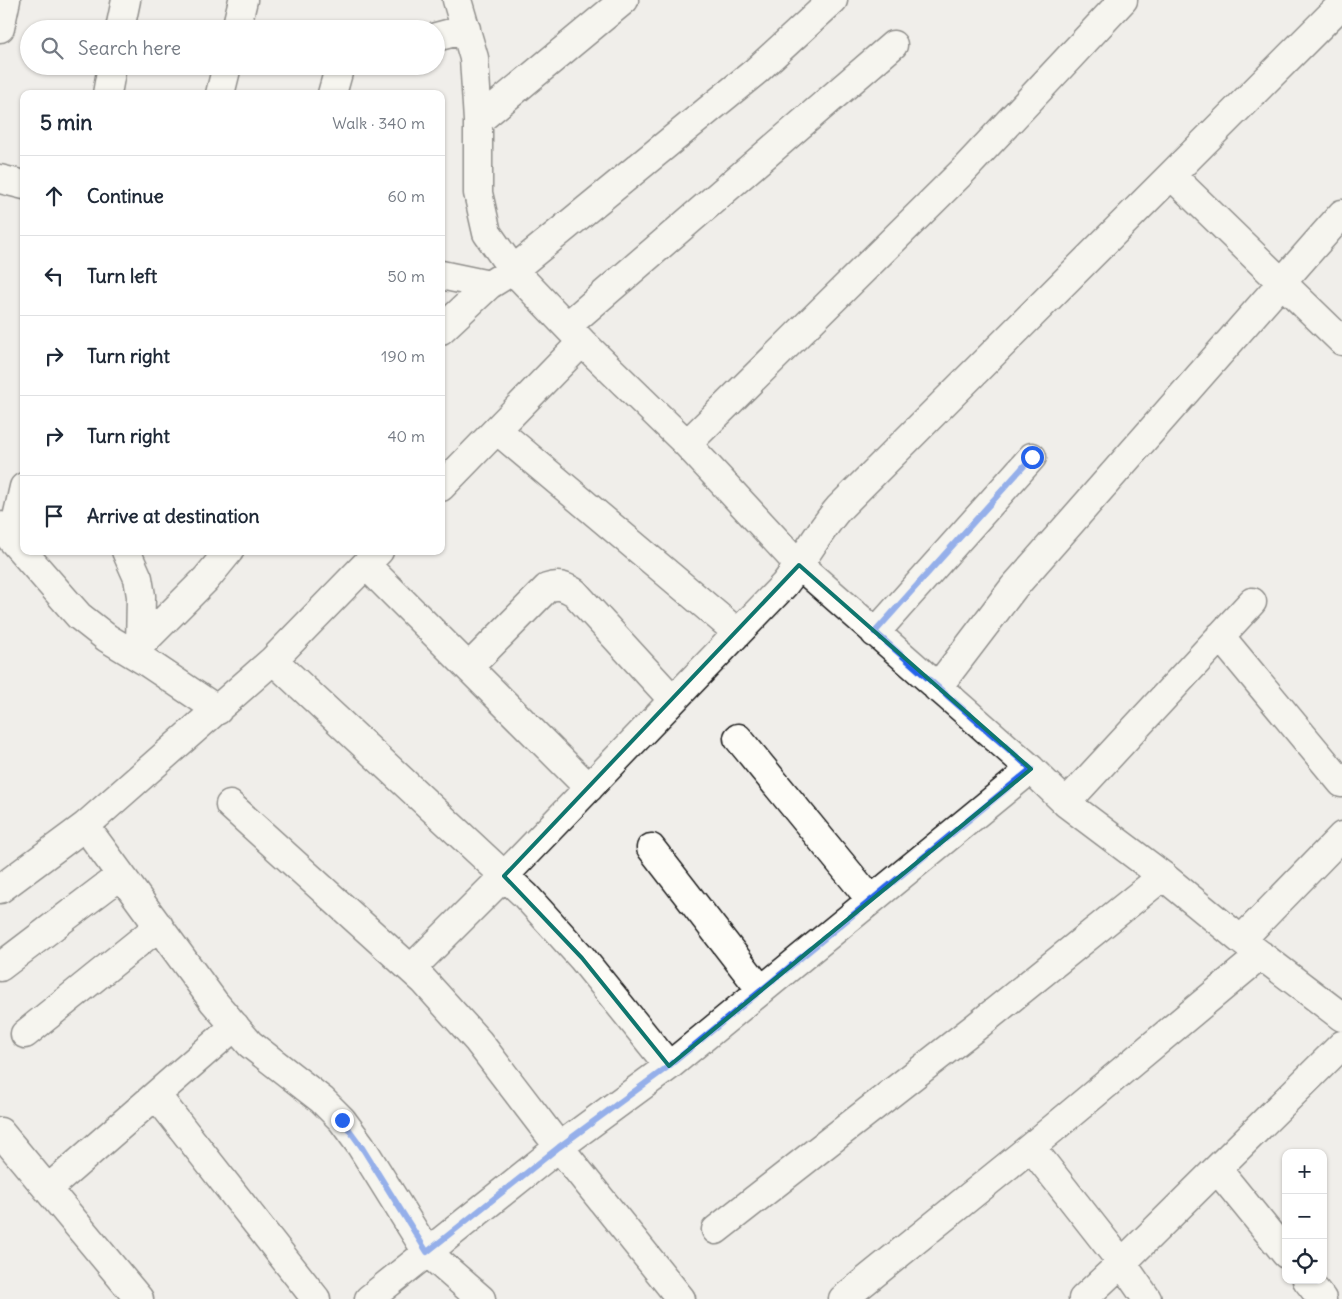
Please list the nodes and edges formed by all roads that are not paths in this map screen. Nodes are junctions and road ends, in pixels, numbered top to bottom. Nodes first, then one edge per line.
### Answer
1 (6, 0) edge
2 (126, 0) edge
3 (243, 0) edge
4 (457, 0) edge
5 (624, 0) edge
6 (833, 0) edge
7 (1123, 0) edge
8 (1342, 4) edge
9 (122, 20) edge
10 (238, 20) edge
11 (0, 28) edge
12 (466, 28) junction
13 (445, 34) edge
14 (893, 45) dead end
15 (110, 75) edge
16 (225, 75) edge
17 (337, 75) edge
18 (107, 90) edge
19 (221, 90) edge
20 (333, 90) edge
21 (478, 121) junction
22 (1172, 176) junction
23 (0, 179) edge
24 (20, 183) edge
25 (1342, 214) edge
26 (513, 270) junction
27 (445, 276) edge
28 (1282, 282) junction
29 (489, 285) junction
30 (445, 326) edge
31 (574, 334) junction
32 (1342, 341) edge
33 (497, 430) junction
34 (687, 444) junction
35 (1032, 457) dead end
36 (445, 483) edge
37 (20, 497) edge
38 (6, 533) edge
39 (20, 549) edge
40 (25, 555) edge
41 (128, 555) edge
42 (226, 555) edge
43 (372, 558) edge
44 (799, 566) junction
45 (1252, 602) dead end
46 (875, 632) junction
47 (738, 633) junction
48 (1220, 636) junction
49 (136, 650) junction
50 (273, 660) junction
51 (468, 667) junction
52 (937, 688) junction
53 (674, 700) junction
54 (218, 710) junction
55 (738, 738) dead end
56 (1031, 769) junction
57 (1342, 783) edge
58 (589, 788) junction
59 (1066, 803) junction
60 (230, 805) dead end
61 (85, 826) junction
62 (1342, 836) edge
63 (651, 848) dead end
64 (121, 875) junction
65 (504, 876) junction
66 (1163, 876) junction
67 (0, 889) edge
68 (871, 900) junction
69 (159, 926) junction
70 (1251, 947) junction
71 (0, 967) edge
72 (411, 969) junction
73 (761, 990) junction
74 (1338, 1006) edge
75 (235, 1026) junction
76 (25, 1034) dead end
77 (1342, 1045) edge
78 (669, 1066) junction
79 (156, 1095) junction
80 (0, 1132) edge
81 (559, 1147) junction
82 (1031, 1147) junction
83 (1217, 1169) junction
84 (48, 1189) junction
85 (716, 1230) dead end
86 (1282, 1249) edge
87 (427, 1252) junction
88 (1122, 1263) junction
89 (1310, 1284) edge
90 (139, 1299) edge
91 (316, 1299) edge
92 (369, 1299) edge
93 (481, 1299) edge
94 (682, 1299) edge
95 (843, 1299) edge
96 (1082, 1299) edge
97 (1147, 1299) edge
98 (1322, 1299) edge

1 - 11 street
2 - 9 street
3 - 10 street
4 - 12 street
5 - 21 street
6 - 26 street
7 - 34 street
8 - 22 street
12 - 13 street
12 - 21 street
14 - 31 street
15 - 18 street
16 - 19 street
17 - 20 street
21 - 26 street
22 - 28 street
22 - 44 street
23 - 24 street
25 - 28 street
26 - 29 street
26 - 31 street
27 - 29 street
28 - 32 street
28 - 52 street
29 - 30 street
31 - 33 street
31 - 34 street
33 - 36 street
33 - 47 street
34 - 44 street
35 - 46 street
37 - 38 street
38 - 39 street
40 - 49 street
41 - 49 street
42 - 49 street
43 - 50 street
43 - 51 street
44 - 46 street
44 - 47 street
45 - 48 street
46 - 52 street
47 - 53 street
48 - 57 street
48 - 59 street
49 - 54 street
50 - 54 street
50 - 65 street
51 - 53 street
51 - 58 street
52 - 56 street
53 - 58 street
54 - 61 street
55 - 68 street
56 - 59 street
56 - 68 street
58 - 65 street
59 - 66 street
60 - 72 street
61 - 64 street
61 - 67 street
62 - 70 street
63 - 73 street
64 - 69 street
64 - 71 street
65 - 72 street
65 - 78 street
66 - 70 street
66 - 85 street
68 - 73 street
69 - 75 street
69 - 76 street
70 - 74 street
70 - 82 street
72 - 81 street
73 - 78 street
75 - 79 street
75 - 87 street
77 - 83 street
78 - 81 street
79 - 84 street
79 - 91 street
80 - 84 street
81 - 87 street
81 - 94 street
82 - 88 street
82 - 95 street
83 - 86 street
83 - 88 street
84 - 90 street
87 - 92 street
87 - 93 street
88 - 96 street
88 - 97 street
89 - 98 street

